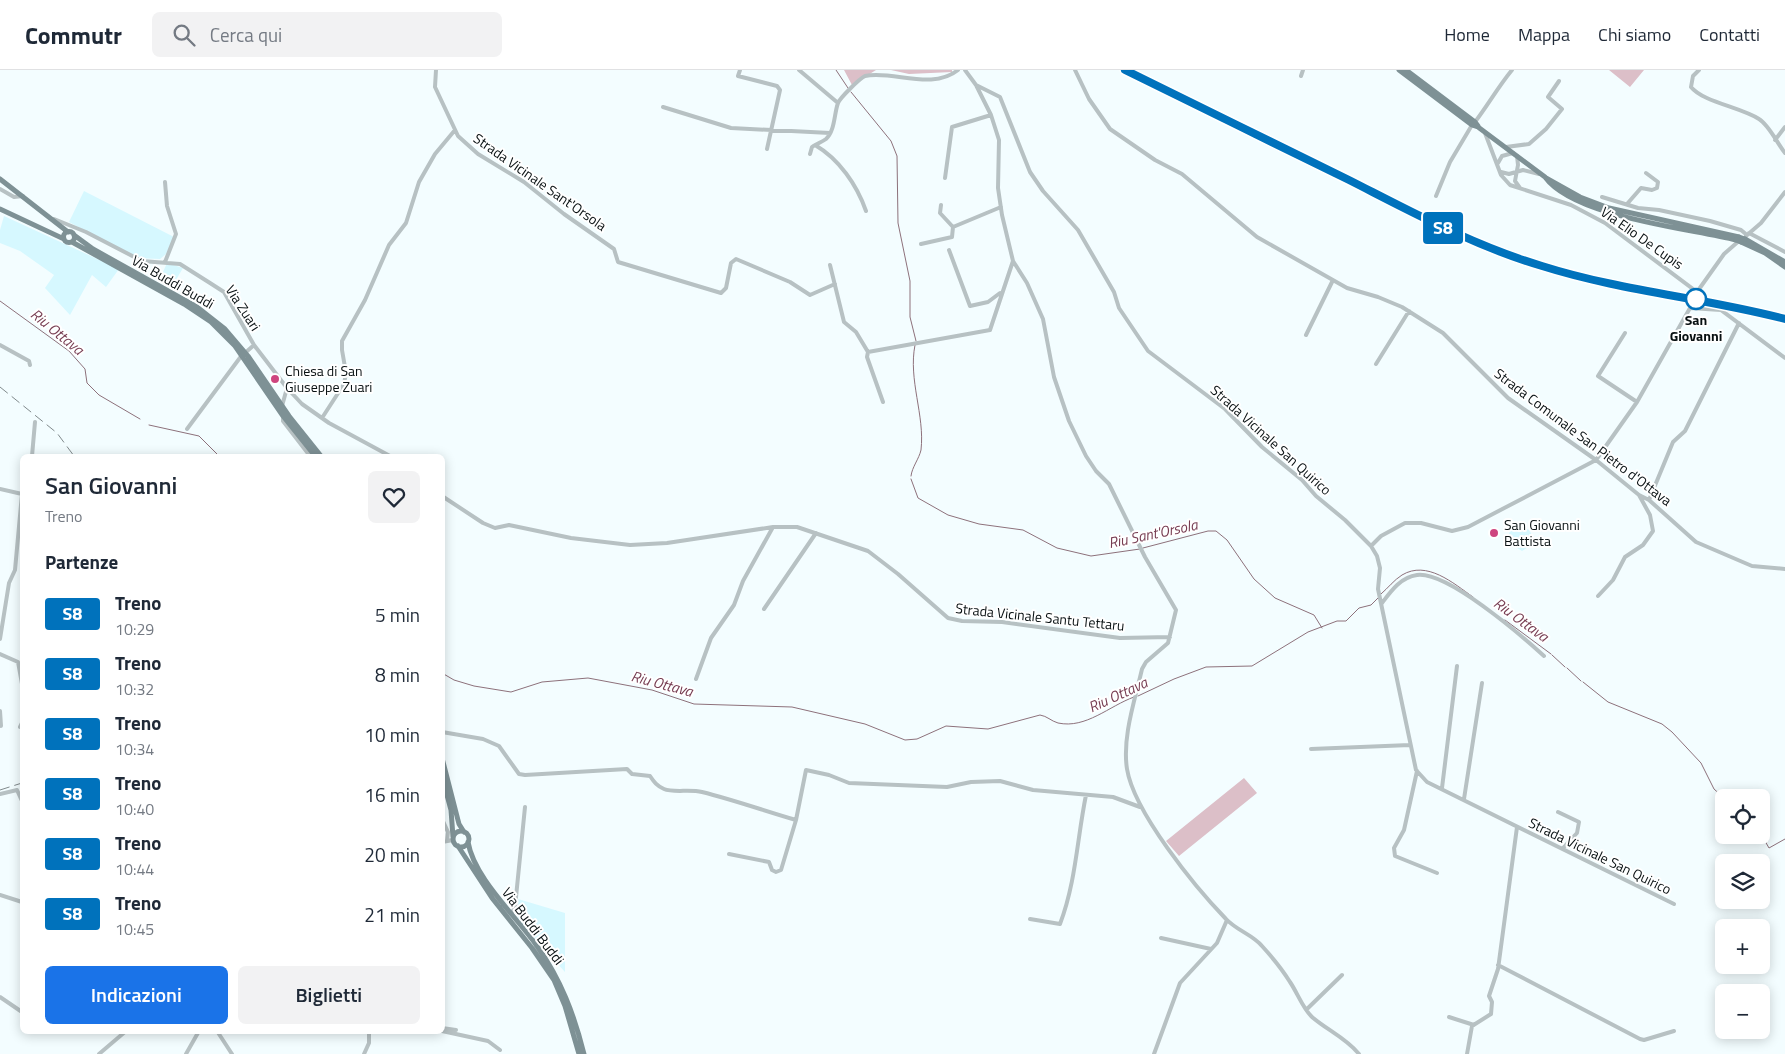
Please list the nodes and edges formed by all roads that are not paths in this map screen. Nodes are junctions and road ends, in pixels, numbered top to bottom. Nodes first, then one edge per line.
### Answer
1 (436, 70) edge
2 (740, 70) edge
3 (799, 70) edge
4 (958, 70) edge
5 (964, 70) edge
6 (1075, 70) edge
7 (1303, 70) edge
8 (1399, 70) edge
9 (1406, 70) edge
10 (1512, 70) edge
11 (1700, 70) edge
12 (1301, 76) dead end
13 (1559, 81) dead end
14 (976, 85) junction
15 (838, 103) junction
16 (663, 107) dead end
17 (991, 115) junction
18 (1475, 124) junction
19 (1785, 127) edge
20 (771, 128) junction
21 (455, 130) junction
22 (1484, 131) junction
23 (830, 133) junction
24 (1775, 140) junction
25 (815, 145) junction
26 (1505, 147) junction
27 (767, 149) dead end
28 (1785, 153) edge
29 (810, 154) dead end
30 (1515, 155) junction
31 (1498, 163) junction
32 (1500, 170) junction
33 (1515, 172) junction
34 (1646, 173) dead end
35 (1543, 176) junction
36 (945, 178) dead end
37 (0, 179) edge
38 (165, 182) dead end
39 (0, 189) edge
40 (1522, 189) junction
41 (1785, 192) edge
42 (23, 196) junction
43 (1436, 196) dead end
44 (1602, 197) dead end
45 (1627, 204) junction
46 (941, 205) dead end
47 (1001, 206) junction
48 (0, 209) edge
49 (866, 211) dead end
50 (54, 219) junction
51 (953, 227) junction
52 (68, 232) junction
53 (74, 235) junction
54 (1743, 238) junction
55 (64, 239) junction
56 (72, 242) junction
57 (921, 244) dead end
58 (949, 250) dead end
59 (1785, 252) edge
60 (1013, 261) junction
61 (165, 262) junction
62 (1785, 262) edge
63 (830, 265) dead end
64 (1785, 267) edge
65 (1333, 280) junction
66 (835, 284) junction
67 (1001, 292) junction
68 (1697, 292) junction
69 (1721, 310) junction
70 (1409, 311) junction
71 (1739, 323) junction
72 (1625, 333) dead end
73 (1306, 335) dead end
74 (0, 345) edge
75 (254, 345) junction
76 (868, 352) junction
77 (243, 354) junction
78 (1785, 358) edge
79 (30, 364) dead end
80 (1376, 364) dead end
81 (287, 388) junction
82 (883, 402) dead end
83 (1636, 402) junction
84 (282, 406) junction
85 (283, 418) junction
86 (322, 418) junction
87 (35, 422) dead end
88 (187, 429) dead end
89 (32, 454) edge
90 (309, 454) edge
91 (313, 454) edge
92 (319, 454) edge
93 (386, 454) edge
94 (1596, 460) junction
95 (0, 489) edge
96 (20, 494) edge
97 (1639, 495) junction
98 (445, 498) edge
99 (1649, 500) junction
100 (20, 519) edge
101 (773, 527) junction
102 (816, 533) junction
103 (1371, 546) junction
104 (1785, 569) edge
105 (1598, 596) dead end
106 (1380, 598) junction
107 (764, 610) dead end
108 (1170, 637) junction
109 (0, 639) edge
110 (0, 654) edge
111 (1544, 656) dead end
112 (1456, 666) dead end
113 (20, 673) edge
114 (696, 679) dead end
115 (1482, 683) dead end
116 (0, 711) edge
117 (1, 726) dead end
118 (445, 733) edge
119 (1410, 745) junction
120 (1311, 749) dead end
121 (445, 770) edge
122 (1417, 772) junction
123 (445, 787) edge
124 (1442, 788) junction
125 (0, 794) edge
126 (1086, 795) junction
127 (20, 797) edge
128 (1464, 799) junction
129 (524, 807) dead end
130 (1140, 807) junction
131 (1558, 812) dead end
132 (796, 820) junction
133 (445, 826) edge
134 (1517, 827) junction
135 (464, 832) junction
136 (449, 840) edge
137 (468, 842) junction
138 (458, 846) junction
139 (1563, 848) junction
140 (729, 854) dead end
141 (1437, 874) dead end
142 (0, 895) edge
143 (20, 901) edge
144 (1674, 904) dead end
145 (511, 914) junction
146 (1030, 919) dead end
147 (1227, 920) junction
148 (1161, 938) dead end
149 (1211, 950) junction
150 (1498, 965) junction
151 (1342, 975) dead end
152 (0, 997) edge
153 (1307, 1008) junction
154 (20, 1011) edge
155 (1449, 1017) dead end
156 (1473, 1026) junction
157 (445, 1030) edge
158 (456, 1030) dead end
159 (445, 1031) edge
160 (1674, 1031) dead end
161 (122, 1034) edge
162 (197, 1034) edge
163 (219, 1034) edge
164 (369, 1034) edge
165 (500, 1050) dead end
166 (99, 1054) edge
167 (186, 1054) edge
168 (232, 1054) edge
169 (364, 1054) edge
170 (579, 1054) edge
171 (584, 1054) edge
172 (1156, 1054) edge
173 (1359, 1054) edge
174 (1467, 1054) edge

1 - 21 street, Strada Vicinale Sant'Orsola
2 - 20 street
3 - 15 street
4 - 15 street
5 - 14 street
6 - 65 street, Strada Comunale San Pietro d'Ottava
7 - 12 street
8 - 18 main road
9 - 18 main road
10 - 18 street
11 - 24 street
13 - 26 street
14 - 17 street
14 - 103 street, Strada Vicinale San Quirico
15 - 23 street
16 - 20 street
17 - 36 street
17 - 47 street
18 - 22 main road
18 - 43 street
19 - 24 street
20 - 23 street
20 - 27 street
21 - 66 street, Strada Vicinale Sant'Orsola
21 - 86 street, Strada Vicinale Sant'Orsola
22 - 26 main road
22 - 31 street, Via Elio De Cupis
23 - 25 street
24 - 28 street
25 - 29 street
25 - 49 street
26 - 30 main road
30 - 31 street
30 - 33 street
30 - 35 main road
31 - 32 street, Via Elio De Cupis
32 - 33 street
32 - 40 street, Via Elio De Cupis
33 - 35 street
33 - 40 street
34 - 45 street
35 - 54 main road
37 - 42 main road
38 - 61 street
39 - 42 street
40 - 68 street, Via Elio De Cupis
41 - 54 street
42 - 50 main road
44 - 45 street
45 - 54 street
46 - 51 street
47 - 51 street
47 - 60 street
48 - 55 main road
50 - 52 main road
50 - 61 street, Via Zuari
51 - 57 street
52 - 53 main road
52 - 55 main road
53 - 56 main road
53 - 77 main road, Via Buddi Buddi
54 - 59 street
54 - 62 main road
54 - 64 main road
54 - 68 street
55 - 56 main road
56 - 77 main road, Via Buddi Buddi
58 - 67 street
60 - 67 street
60 - 108 street
61 - 75 street, Via Zuari
63 - 66 street
65 - 70 street, Strada Comunale San Pietro d'Ottava
65 - 73 street
66 - 76 street
67 - 76 street
68 - 69 street, Via Elio De Cupis
69 - 71 street, Via Elio De Cupis
69 - 83 street
70 - 80 street
70 - 94 street, Strada Comunale San Pietro d'Ottava
71 - 78 street, Via Elio De Cupis
71 - 99 street
72 - 83 street
74 - 79 street
75 - 77 street
75 - 81 street, Via Zuari
76 - 82 street
77 - 84 main road, Via Buddi Buddi
77 - 85 main road, Via Buddi Buddi
77 - 88 street
81 - 84 street
81 - 86 street
83 - 94 street
84 - 92 main road, Via Buddi Buddi
85 - 90 street
85 - 91 main road, Via Buddi Buddi
86 - 93 street
87 - 89 street
94 - 97 street, Strada Comunale San Pietro d'Ottava
94 - 103 street
95 - 96 street
97 - 99 street, Strada Comunale San Pietro d'Ottava
97 - 105 street
98 - 101 street, Strada Vicinale Santu Tettaru
99 - 104 street, Strada Comunale San Pietro d'Ottava
100 - 109 street
101 - 102 street, Strada Vicinale Santu Tettaru
101 - 114 street
102 - 107 street
102 - 108 street, Strada Vicinale Santu Tettaru
103 - 106 street, Strada Vicinale San Quirico
106 - 111 street
106 - 119 street, Strada Vicinale San Quirico
108 - 130 street
110 - 113 street
112 - 124 street
115 - 128 street
116 - 117 street
118 - 132 street
119 - 120 street
119 - 122 street, Strada Vicinale San Quirico
121 - 135 main road
122 - 124 street, Strada Vicinale San Quirico
122 - 141 street
123 - 136 main road
124 - 128 street, Strada Vicinale San Quirico
125 - 127 street
126 - 130 street
126 - 132 street
126 - 146 street
128 - 134 street, Strada Vicinale San Quirico
129 - 145 street
130 - 147 street
131 - 139 street
132 - 140 street
133 - 136 street
134 - 139 street, Strada Vicinale San Quirico
134 - 150 street, Strada Vicinale San Quirico
135 - 136 main road
135 - 137 main road
136 - 138 main road
137 - 138 main road
137 - 145 main road, Via Buddi Buddi
138 - 170 main road, Via Buddi Buddi
139 - 144 street, Strada Vicinale San Quirico
142 - 143 street
145 - 171 main road, Via Buddi Buddi
147 - 149 street
147 - 153 street
148 - 149 street
149 - 172 street
150 - 156 street, Strada Vicinale San Quirico
150 - 160 street
151 - 153 street
152 - 154 street
153 - 173 street
155 - 156 street
156 - 174 street
157 - 158 street
159 - 165 street
161 - 166 street
162 - 167 street
163 - 168 street
164 - 169 street

